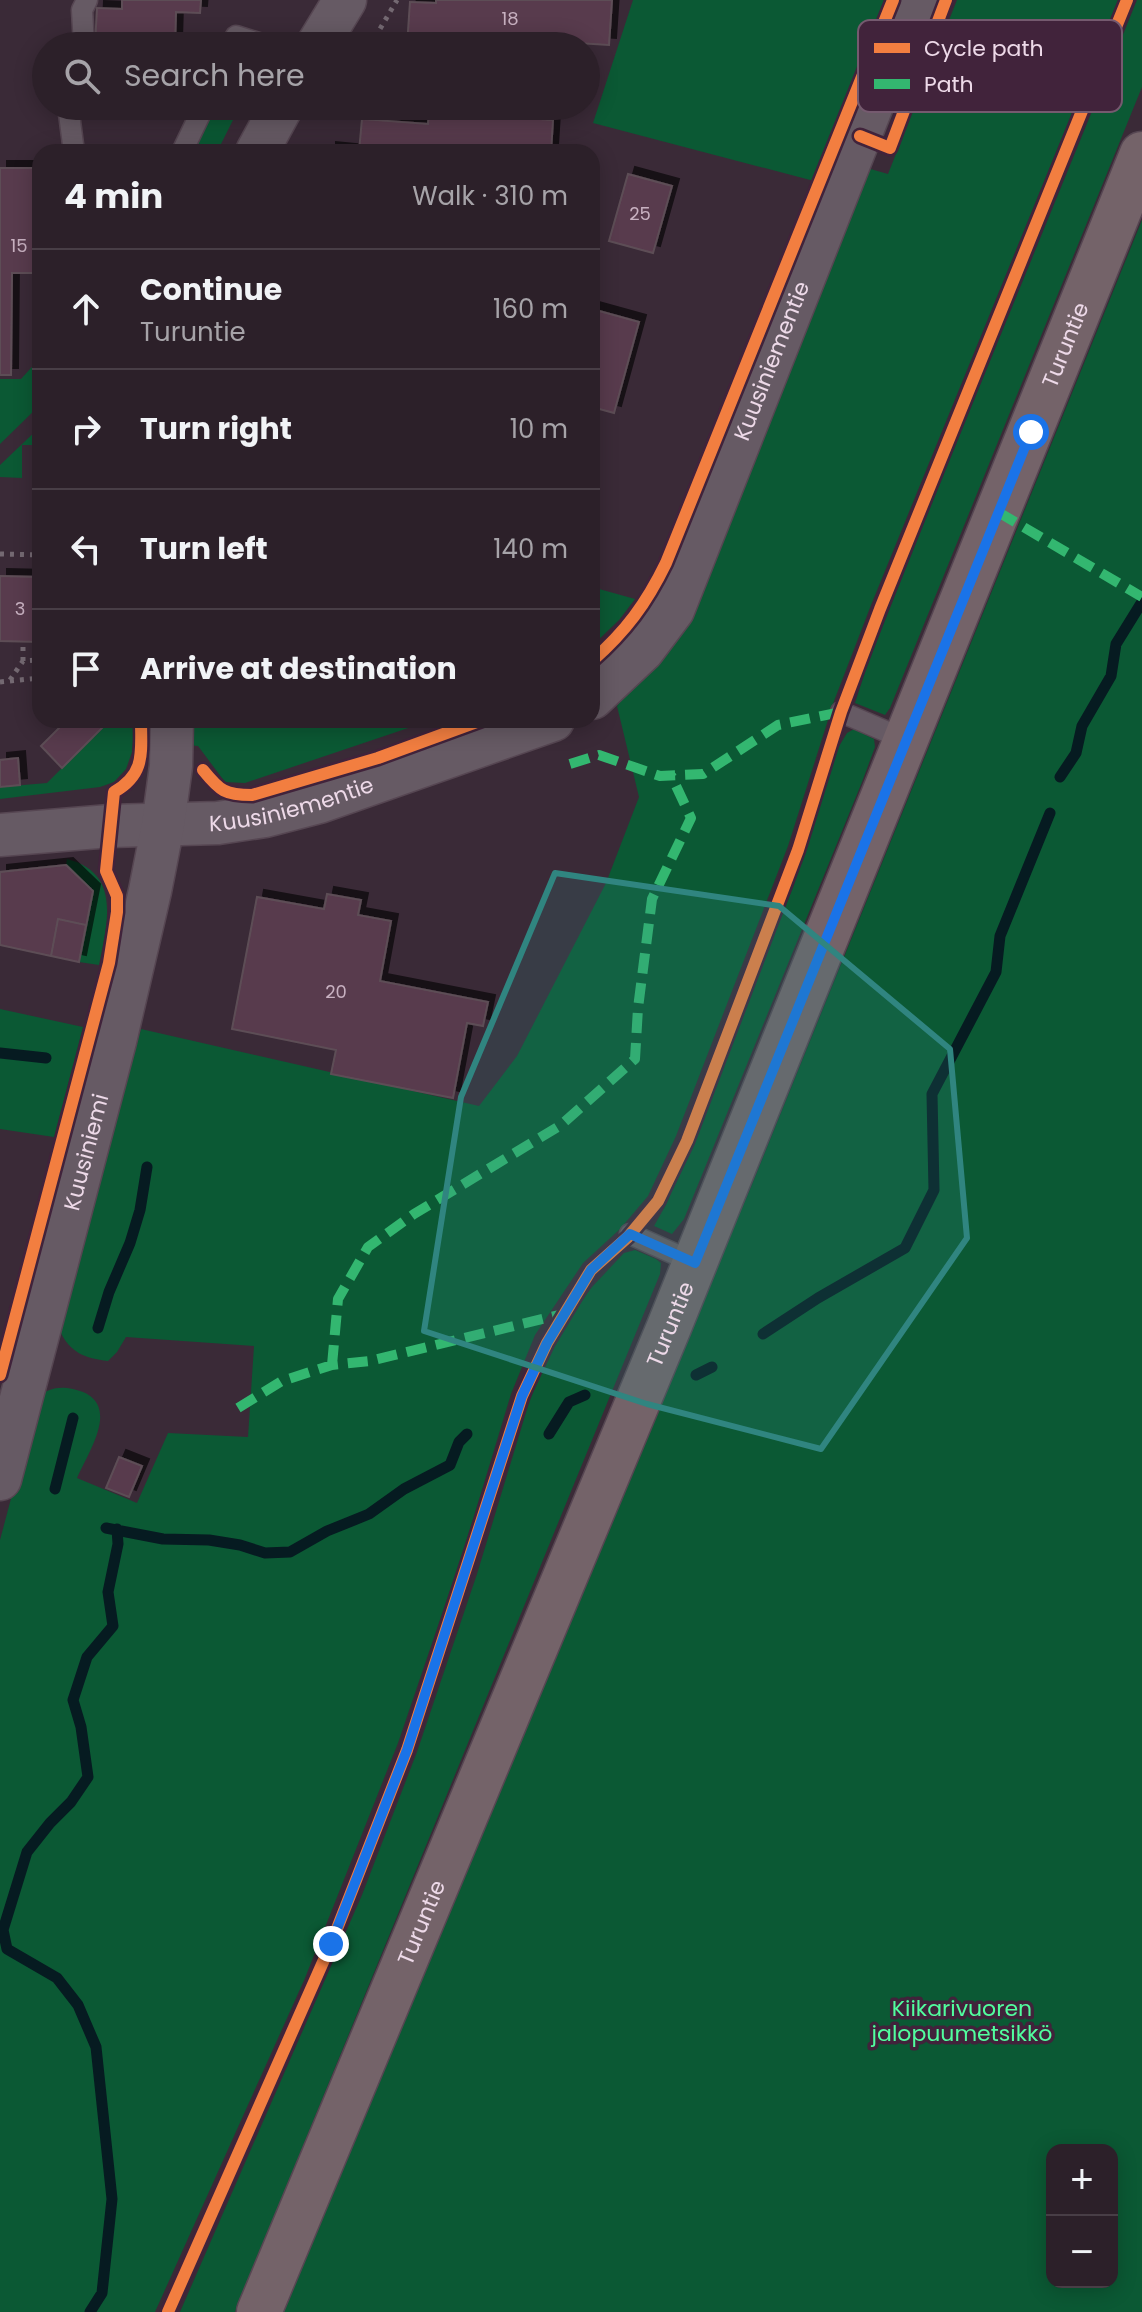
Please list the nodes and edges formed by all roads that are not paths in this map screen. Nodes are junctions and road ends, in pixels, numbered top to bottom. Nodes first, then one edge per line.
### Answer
1 (87, 0) edge
2 (345, 0) edge
3 (919, 0) edge
4 (911, 20) edge
5 (83, 32) edge
6 (326, 32) edge
7 (869, 112) edge
8 (70, 120) edge
9 (197, 120) edge
10 (274, 120) edge
11 (73, 144) edge
12 (186, 144) edge
13 (261, 144) edge
14 (1142, 154) edge
15 (600, 690) edge
16 (841, 712) dead end
17 (172, 728) edge
18 (530, 728) edge
19 (906, 740) junction
20 (163, 825) junction
21 (0, 835) edge
22 (630, 1234) dead end
23 (695, 1263) junction
24 (0, 1479) edge
25 (259, 2312) edge

1 - 5 lane
2 - 6 street
3 - 4 street, Kuusiniementie
7 - 15 street, Kuusiniementie
8 - 11 lane
9 - 12 lane
10 - 13 street
14 - 19 main road, Turuntie
16 - 19 lane
17 - 20 street, Kuusiniemi
18 - 20 street, Kuusiniementie
19 - 23 main road, Turuntie
20 - 21 street, Kuusiniementie
20 - 24 street, Kuusiniemi
22 - 23 lane
23 - 25 main road, Turuntie

